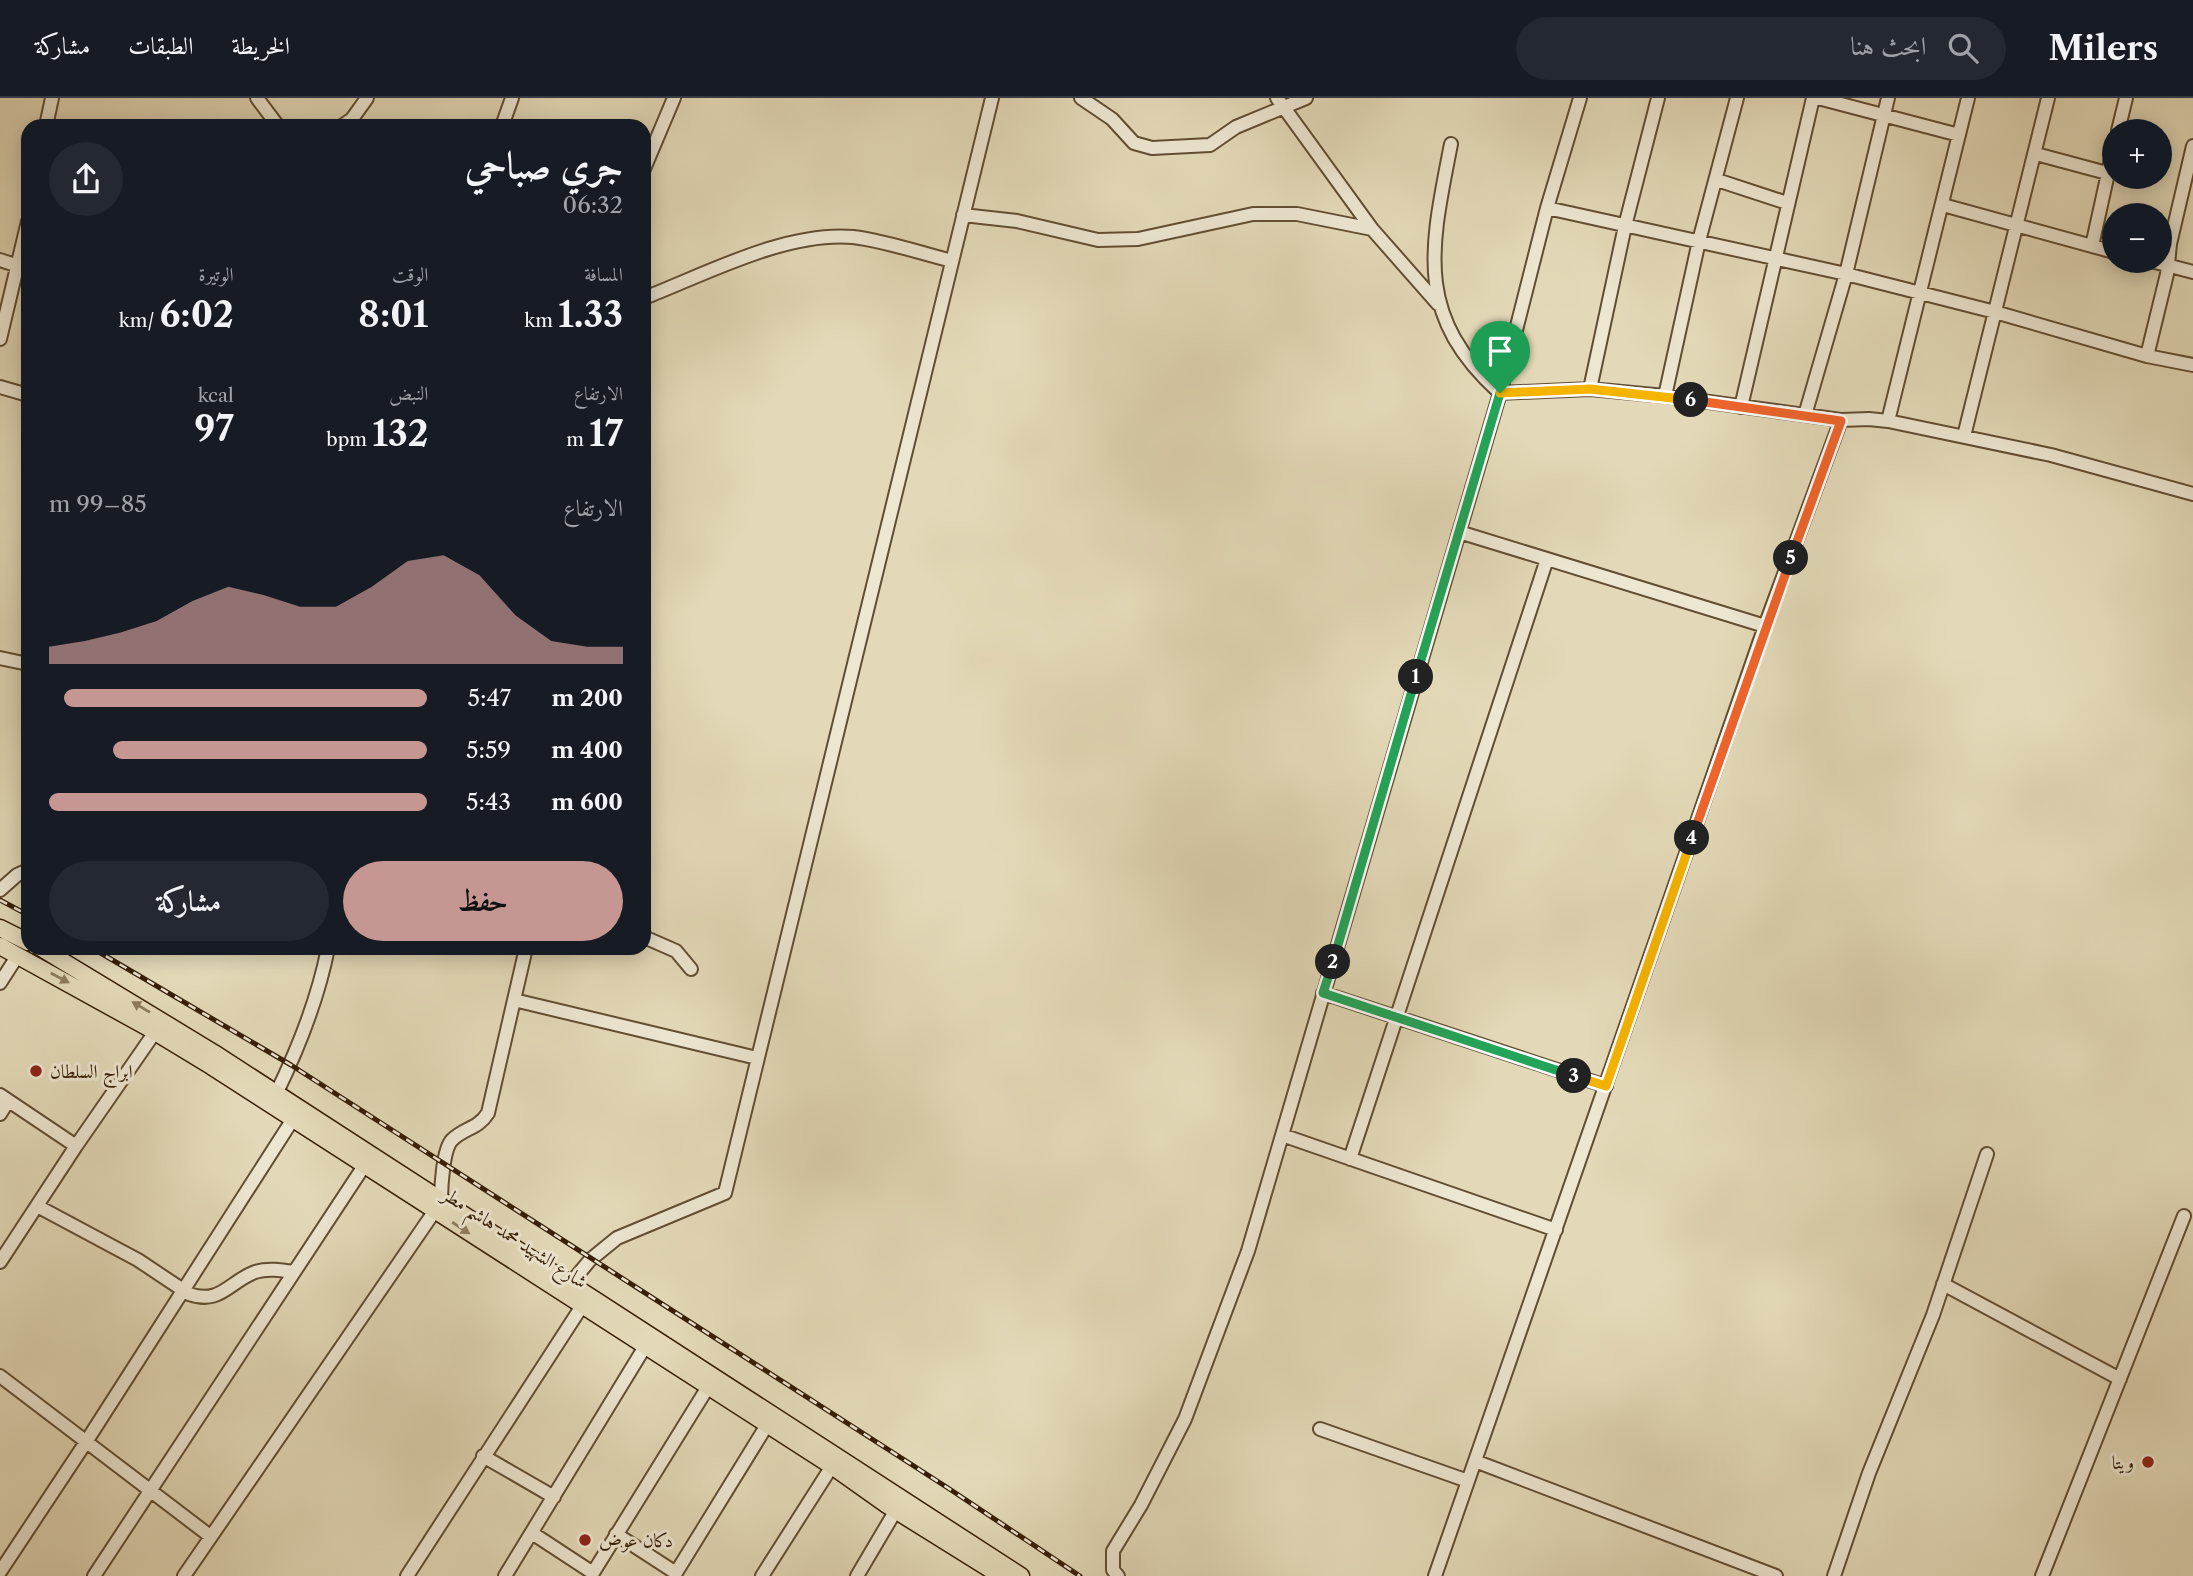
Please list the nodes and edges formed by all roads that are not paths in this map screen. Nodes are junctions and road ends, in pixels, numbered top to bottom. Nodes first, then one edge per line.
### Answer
1 (52, 98) edge
2 (257, 98) edge
3 (367, 98) edge
4 (512, 98) edge
5 (674, 98) edge
6 (992, 98) edge
7 (1081, 98) edge
8 (1307, 98) edge
9 (1580, 98) edge
10 (1658, 98) edge
11 (1737, 98) edge
12 (1816, 98) edge
13 (1888, 98) edge
14 (1968, 98) edge
15 (2048, 98) edge
16 (2126, 98) edge
17 (1281, 102) edge
18 (1885, 114) junction
19 (48, 119) edge
20 (273, 119) edge
21 (352, 119) edge
22 (504, 119) edge
23 (2121, 119) edge
24 (1959, 135) junction
25 (1451, 144) dead end
26 (2193, 146) edge
27 (651, 152) edge
28 (2036, 154) junction
29 (2102, 172) edge
30 (1717, 180) junction
31 (2104, 189) edge
32 (2188, 190) edge
33 (1787, 203) junction
34 (1942, 205) junction
35 (1547, 208) junction
36 (963, 215) junction
37 (1625, 226) junction
38 (2018, 226) junction
39 (1373, 229) junction
40 (2172, 238) edge
41 (1699, 241) junction
42 (2092, 246) junction
43 (2102, 249) edge
44 (1774, 256) junction
45 (21, 259) edge
46 (0, 260) edge
47 (952, 261) junction
48 (18, 266) junction
49 (2172, 266) edge
50 (2193, 272) edge
51 (2166, 273) edge
52 (1846, 274) junction
53 (1919, 294) junction
54 (651, 295) edge
55 (1438, 304) junction
56 (1995, 312) junction
57 (0, 339) edge
58 (2147, 356) junction
59 (2193, 366) edge
60 (0, 387) edge
61 (1590, 389) junction
62 (21, 393) edge
63 (1500, 393) junction
64 (1665, 396) junction
65 (1741, 407) junction
66 (1805, 415) junction
67 (1841, 421) junction
68 (1888, 421) junction
69 (1965, 436) junction
70 (2193, 494) edge
71 (1459, 532) junction
72 (1547, 559) junction
73 (1765, 626) junction
74 (0, 658) edge
75 (21, 662) edge
76 (21, 874) edge
77 (0, 890) edge
78 (0, 928) edge
79 (651, 940) edge
80 (0, 946) edge
81 (21, 947) edge
82 (21, 949) edge
83 (21, 952) edge
84 (33, 955) edge
85 (53, 955) edge
86 (327, 955) edge
87 (524, 955) edge
88 (691, 969) dead end
89 (0, 983) edge
90 (1323, 993) junction
91 (514, 1000) junction
92 (1396, 1017) junction
93 (155, 1032) junction
94 (757, 1058) junction
95 (1606, 1086) junction
96 (276, 1094) junction
97 (4, 1098) edge
98 (0, 1114) edge
99 (293, 1119) junction
100 (1282, 1135) junction
101 (76, 1146) junction
102 (1987, 1154) dead end
103 (1350, 1159) junction
104 (364, 1166) junction
105 (37, 1206) junction
106 (438, 1206) junction
107 (2184, 1216) dead end
108 (1556, 1230) junction
109 (0, 1262) edge
110 (294, 1272) junction
111 (570, 1284) junction
112 (1943, 1284) junction
113 (184, 1291) junction
114 (582, 1306) junction
115 (648, 1341) junction
116 (0, 1376) edge
117 (2120, 1379) junction
118 (708, 1387) junction
119 (767, 1425) junction
120 (1321, 1429) dead end
121 (86, 1442) junction
122 (484, 1456) junction
123 (1475, 1461) junction
124 (832, 1466) junction
125 (1468, 1481) junction
126 (150, 1491) junction
127 (554, 1497) junction
128 (896, 1510) junction
129 (531, 1533) junction
130 (616, 1534) junction
131 (210, 1536) junction
132 (0, 1572) edge
133 (592, 1574) edge
134 (675, 1574) edge
135 (94, 1576) edge
136 (184, 1576) edge
137 (407, 1576) edge
138 (505, 1576) edge
139 (762, 1576) edge
140 (857, 1576) edge
141 (1001, 1576) edge
142 (1021, 1576) edge
143 (1118, 1576) edge
144 (1435, 1576) edge
145 (1776, 1576) edge
146 (1833, 1576) edge
147 (2042, 1576) edge

1 - 19 street
2 - 20 street
3 - 21 street
4 - 22 street
5 - 27 street
6 - 36 street
7 - 17 street
8 - 17 street
9 - 35 street
10 - 37 street
11 - 30 street
12 - 18 street
12 - 33 street
13 - 18 street
14 - 24 street
15 - 28 street
16 - 23 street
17 - 39 street
18 - 24 street
18 - 52 street
24 - 34 street
25 - 55 street
26 - 32 street
28 - 29 street
28 - 38 street
30 - 33 street
30 - 41 street
31 - 42 street
32 - 40 street
33 - 44 street
34 - 38 street
34 - 53 street
35 - 37 street
35 - 63 street
36 - 39 street
36 - 47 street
37 - 41 street
37 - 61 street
38 - 42 street
38 - 56 street
39 - 55 street
41 - 44 street
41 - 64 street
42 - 43 street
44 - 52 street
44 - 65 street
45 - 48 street
46 - 48 street
47 - 54 street
47 - 94 street
48 - 57 street
49 - 50 street
51 - 58 street
52 - 53 street
52 - 66 street
53 - 56 street
53 - 68 street
55 - 63 street
56 - 58 street
56 - 69 street
58 - 59 street
60 - 62 street
61 - 63 street
61 - 64 street
63 - 71 street
64 - 65 street
65 - 66 street
66 - 67 street
67 - 68 street
67 - 73 street
68 - 69 street
69 - 70 street
71 - 72 street
71 - 90 street
72 - 73 street
72 - 92 street
73 - 95 street
74 - 75 street
76 - 77 street
78 - 81 main road, شارع الشهيد محمد هاشم مطر
79 - 88 street
80 - 82 main road, شارع الشهيد محمد هاشم مطر
83 - 89 street
84 -> 93 main road, شارع الشهيد محمد هاشم مطر
96 -> 85 main road, شارع الشهيد محمد هاشم مطر
86 - 96 street
87 - 91 street
90 - 92 street
90 - 100 street
91 - 94 street
91 - 106 street
92 - 95 street
92 - 103 street
93 - 99 main road, شارع الشهيد محمد هاشم مطر
93 - 101 street
94 - 111 street
95 - 108 street
96 - 106 main road, شارع الشهيد محمد هاشم مطر
97 - 98 street
97 - 101 street
99 - 104 main road, شارع الشهيد محمد هاشم مطر
99 - 113 street
100 - 103 street
100 - 143 street
101 - 105 street
102 - 112 street
103 - 108 street
104 - 106 main road, شارع الشهيد محمد هاشم مطر
104 - 110 street
105 - 109 street
105 - 113 street
106 - 111 main road, شارع الشهيد محمد هاشم مطر
106 -> 114 main road, شارع الشهيد محمد هاشم مطر
106 - 131 street
107 - 117 street
108 - 123 street
110 - 113 street
110 - 126 street
111 - 115 main road, شارع الشهيد محمد هاشم مطر
112 - 117 street
112 - 146 street
113 - 121 street
114 - 115 main road, شارع الشهيد محمد هاشم مطر
114 - 122 street
115 - 118 main road, شارع الشهيد محمد هاشم مطر
115 - 127 street
115 - 142 main road, شارع الشهيد محمد هاشم مطر
116 - 121 street
117 - 147 street
118 - 119 main road, شارع الشهيد محمد هاشم مطر
118 - 130 street
119 - 124 main road, شارع الشهيد محمد هاشم مطر
119 - 134 street
120 - 125 street
121 - 126 street
121 - 132 street
122 - 127 street
122 - 137 street
123 - 125 street
123 - 145 street
124 - 128 main road, شارع الشهيد محمد هاشم مطر
124 - 139 street
125 - 144 street
126 - 131 street
126 - 135 street
127 - 129 street
128 - 140 street
128 - 141 main road, شارع الشهيد محمد هاشم مطر
129 - 133 street
129 - 138 street
130 - 133 street
130 - 134 street
131 - 136 street

